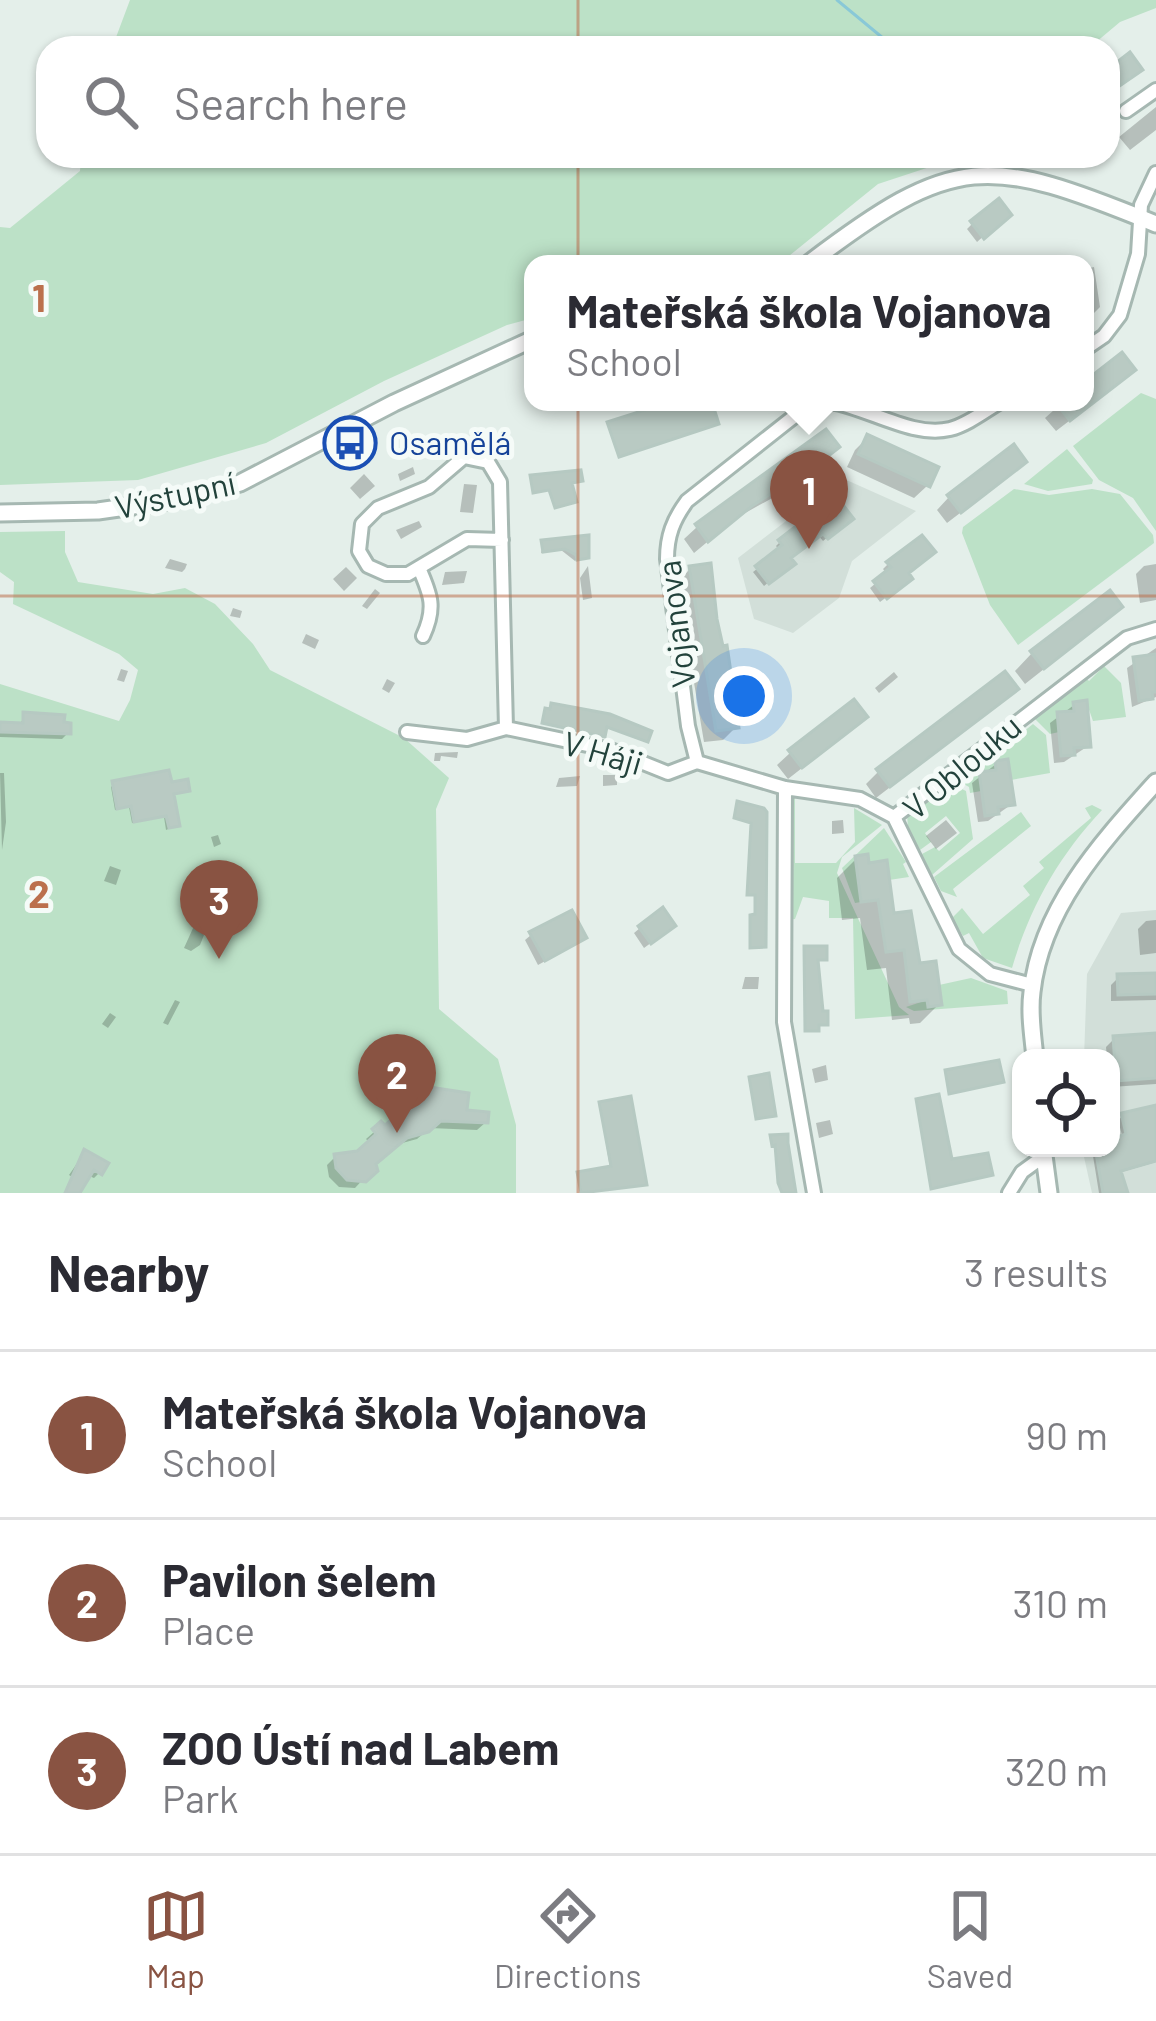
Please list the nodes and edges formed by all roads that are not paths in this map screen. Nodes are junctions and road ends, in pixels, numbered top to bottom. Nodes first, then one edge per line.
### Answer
1 (1156, 90) edge
2 (1126, 111) dead end
3 (1156, 173) edge
4 (1138, 217) junction
5 (1156, 224) edge
6 (821, 255) edge
7 (524, 343) edge
8 (1094, 343) edge
9 (807, 411) edge
10 (870, 411) edge
11 (984, 411) edge
12 (0, 514) edge
13 (502, 540) junction
14 (419, 568) junction
15 (1156, 629) edge
16 (423, 636) dead end
17 (506, 728) junction
18 (407, 732) dead end
19 (697, 762) junction
20 (1156, 782) edge
21 (785, 788) junction
22 (894, 818) junction
23 (1032, 985) junction
24 (1035, 1049) edge
25 (1038, 1157) edge
26 (1045, 1157) edge
27 (814, 1193) edge
28 (1009, 1193) edge
29 (1049, 1193) edge

1 - 2 street
3 - 4 street
4 - 5 street
4 - 6 street
4 - 8 street
7 - 12 street, Výstupní
9 - 19 street, Vojanova
10 - 11 street, Vojanova
13 - 14 street
13 - 14 street
13 - 17 street
14 - 16 street
15 - 22 street, V Oblouku
17 - 18 street, V Háji
17 - 19 street, V Háji
19 - 21 street
20 - 23 street
21 - 22 street
21 - 27 street
22 - 23 street, V Oblouku
23 - 24 street
25 - 28 street
26 - 29 street

